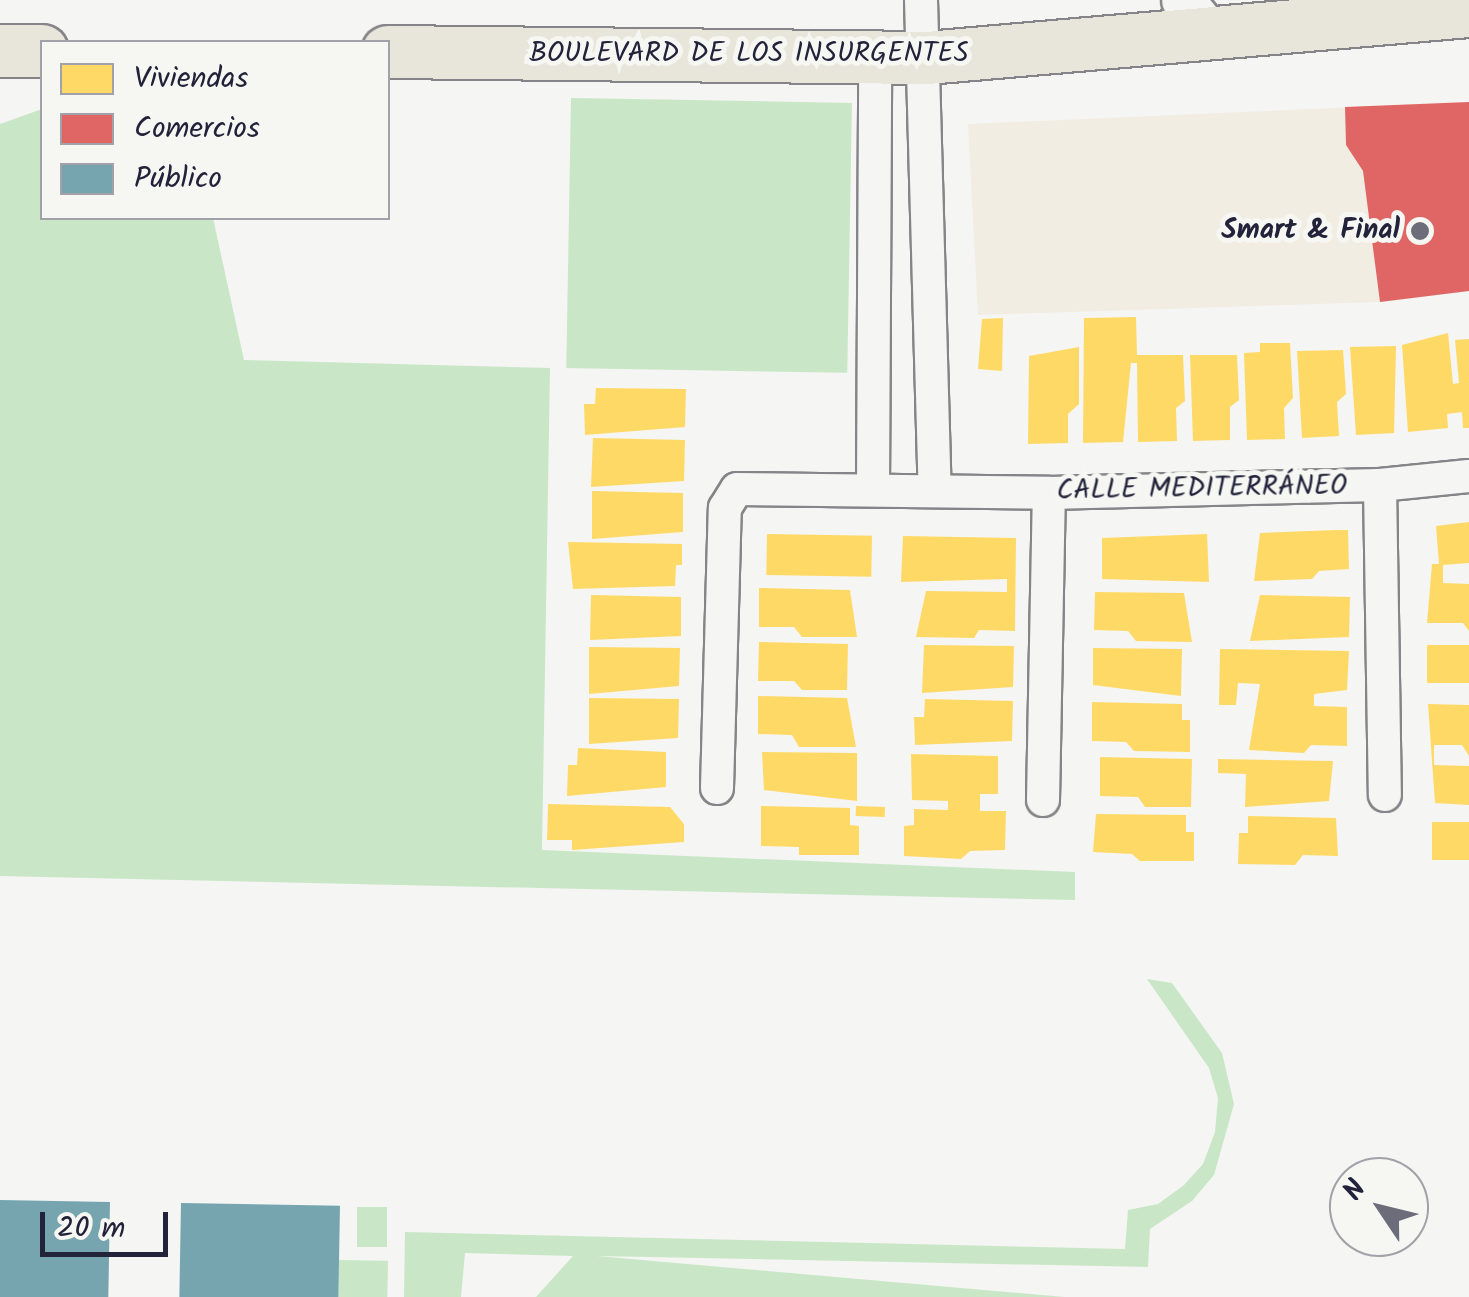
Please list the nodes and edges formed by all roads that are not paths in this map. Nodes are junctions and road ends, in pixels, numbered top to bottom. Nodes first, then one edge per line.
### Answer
1 (921, 0) edge
2 (1466, 0) edge
3 (1469, 11) edge
4 (1403, 13) junction
5 (1198, 18) edge
6 (0, 51) edge
7 (40, 51) edge
8 (390, 52) edge
9 (875, 58) junction
10 (927, 58) junction
11 (933, 316) junction
12 (876, 318) junction
13 (1469, 476) edge
14 (1380, 485) junction
15 (873, 489) junction
16 (935, 490) junction
17 (1049, 493) junction
18 (718, 788) dead end
19 (1384, 796) dead end
20 (1043, 800) dead end

1 - 10 street
2 - 4 main road
3 - 4 main road, BOULEVARD DE LOS INSURGENTES
4 - 5 main road, BOULEVARD DE LOS INSURGENTES
5 - 10 main road, BOULEVARD DE LOS INSURGENTES
6 - 7 main road
8 - 9 main road, BOULEVARD DE LOS INSURGENTES
9 - 10 main road, BOULEVARD DE LOS INSURGENTES
9 - 12 street
10 - 11 street
11 - 12 street
11 - 16 street
12 - 15 street
13 - 14 street, CALLE MEDITERRÁNEO
14 - 17 street, CALLE MEDITERRÁNEO
14 - 19 street
15 - 16 street, CALLE MEDITERRÁNEO
15 - 18 street, CALLE MEDITERRÁNEO
16 - 17 street, CALLE MEDITERRÁNEO
17 - 20 street

